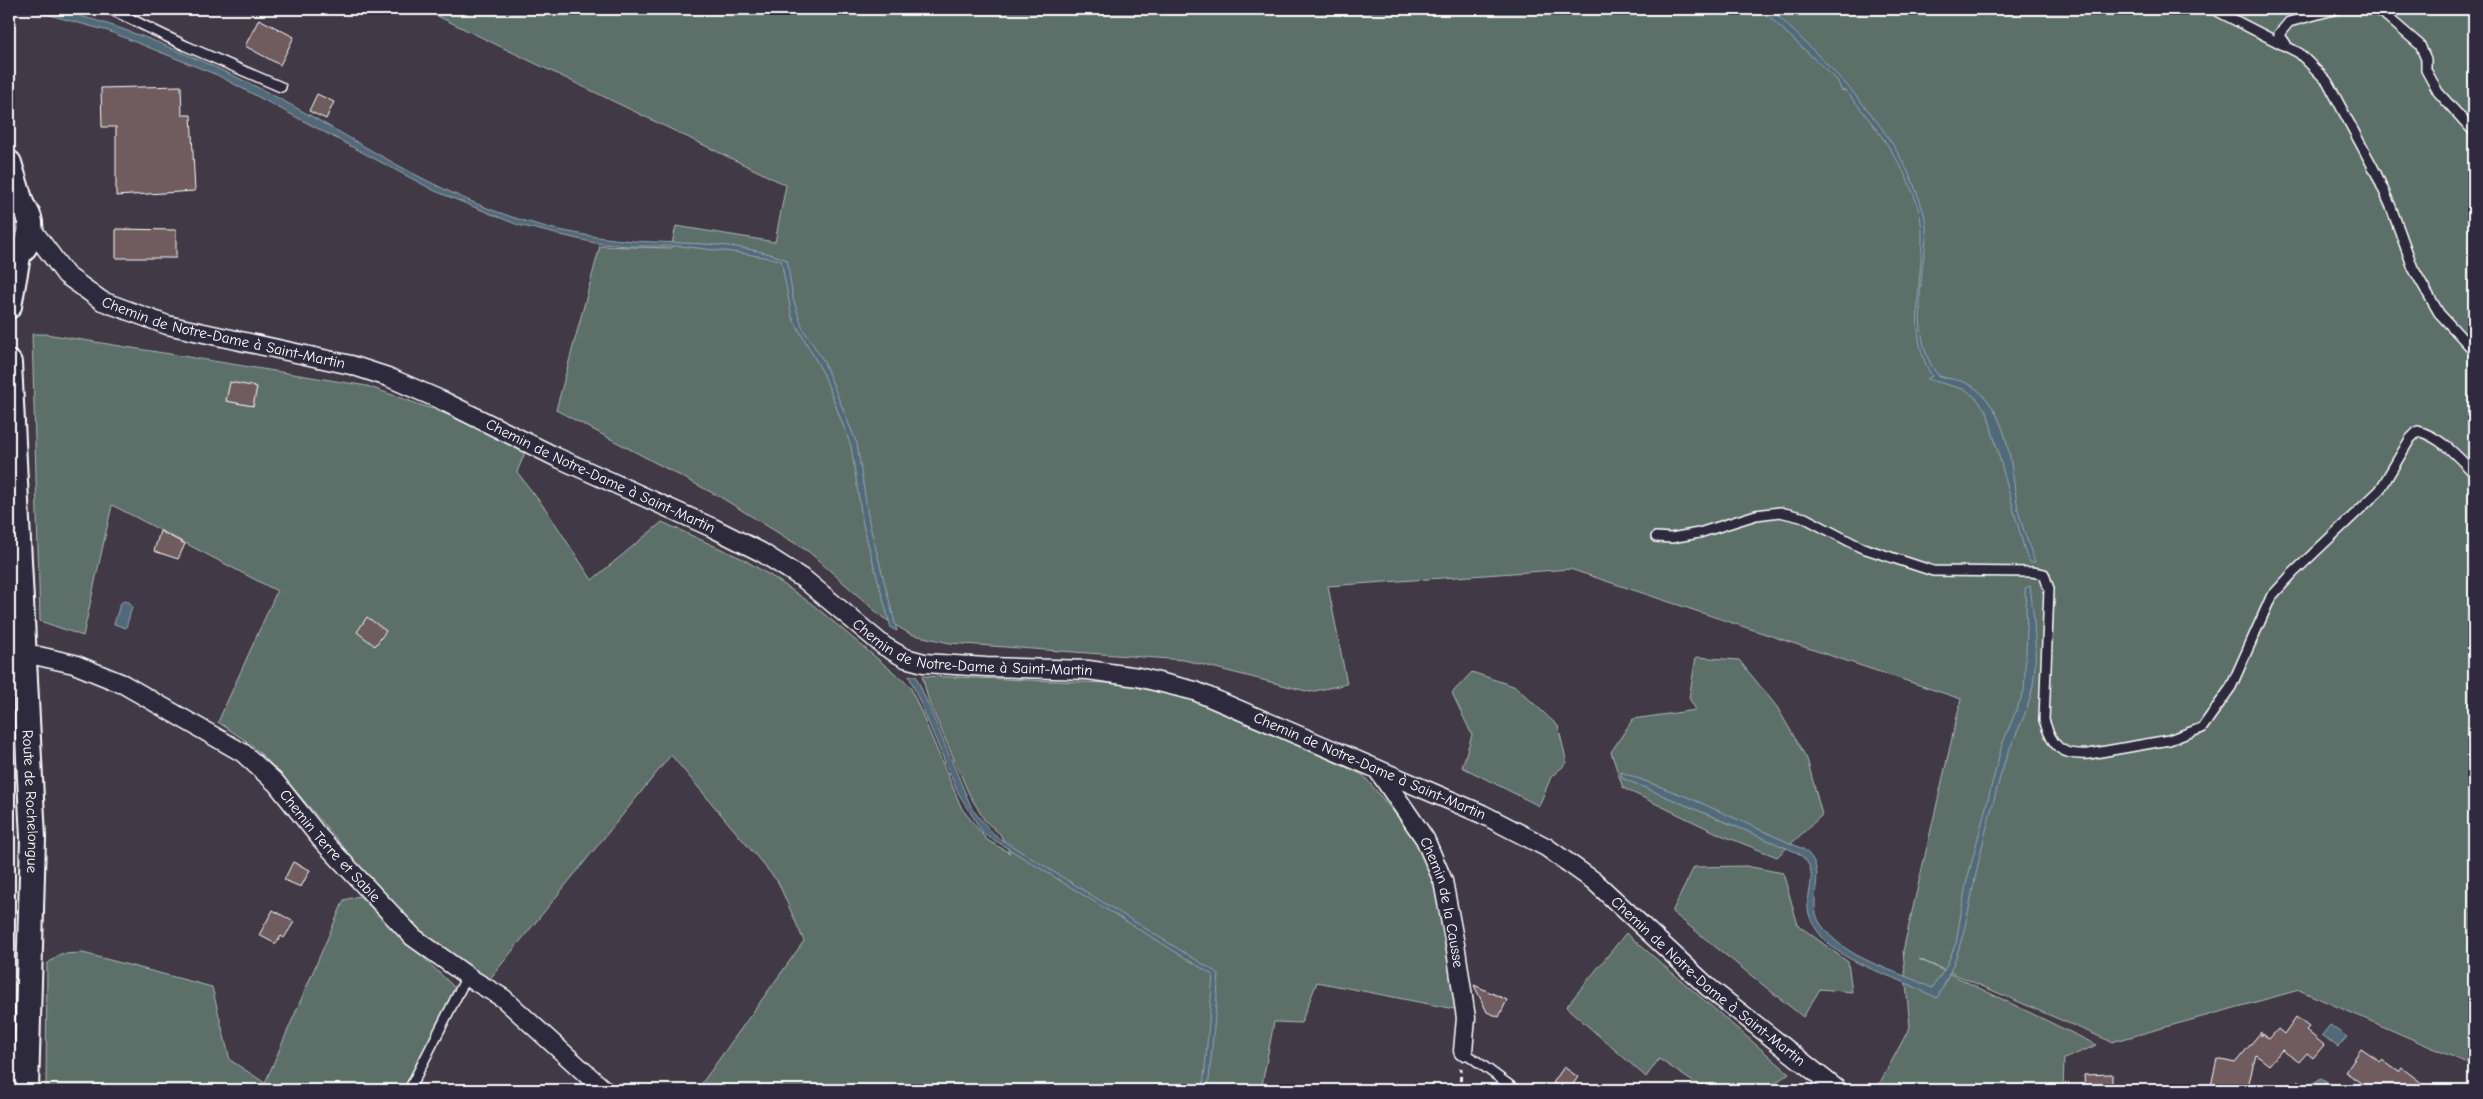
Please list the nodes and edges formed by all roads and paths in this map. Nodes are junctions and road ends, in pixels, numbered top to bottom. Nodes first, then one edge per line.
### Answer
1 (110, 9) edge
2 (2213, 9) edge
3 (2337, 9) edge
4 (2374, 9) edge
5 (2290, 48) junction
6 (281, 87) dead end
7 (2474, 132) edge
8 (9, 163) edge
9 (16, 202) edge
10 (31, 228) junction
11 (16, 256) edge
12 (66, 275) junction
13 (9, 306) edge
14 (2474, 351) edge
15 (9, 363) edge
16 (2474, 473) edge
17 (1656, 538) dead end
18 (14, 547) edge
19 (16, 624) edge
20 (25, 653) junction
21 (1377, 769) junction
22 (467, 976) junction
23 (1463, 1051) joint
24 (26, 1090) edge
25 (409, 1090) edge
26 (604, 1090) edge
27 (1516, 1090) edge
28 (1838, 1090) edge

1 - 6 lane
2 - 5 lane
3 - 5 lane
4 - 7 lane
5 - 14 lane
8 - 9 main road
9 - 10 main road
10 - 11 main road
10 - 12 street, Chemin de Notre-Dame à Saint-Martin
11 - 12 street, Chemin de Notre-Dame à Saint-Martin
11 - 13 main road
12 - 21 street, Chemin de Notre-Dame à Saint-Martin
15 - 18 main road, Route de Rochelongue
16 - 17 lane
18 - 19 main road, Route de Rochelongue
19 - 20 main road, Route de Rochelongue
20 - 22 street, Chemin Terre et Sable
20 - 24 main road, Route de Rochelongue
21 - 23 street, Chemin de la Causse
21 - 28 street, Chemin de Notre-Dame à Saint-Martin
22 - 25 lane
22 - 26 street, Chemin Terre et Sable
23 - 27 lane

